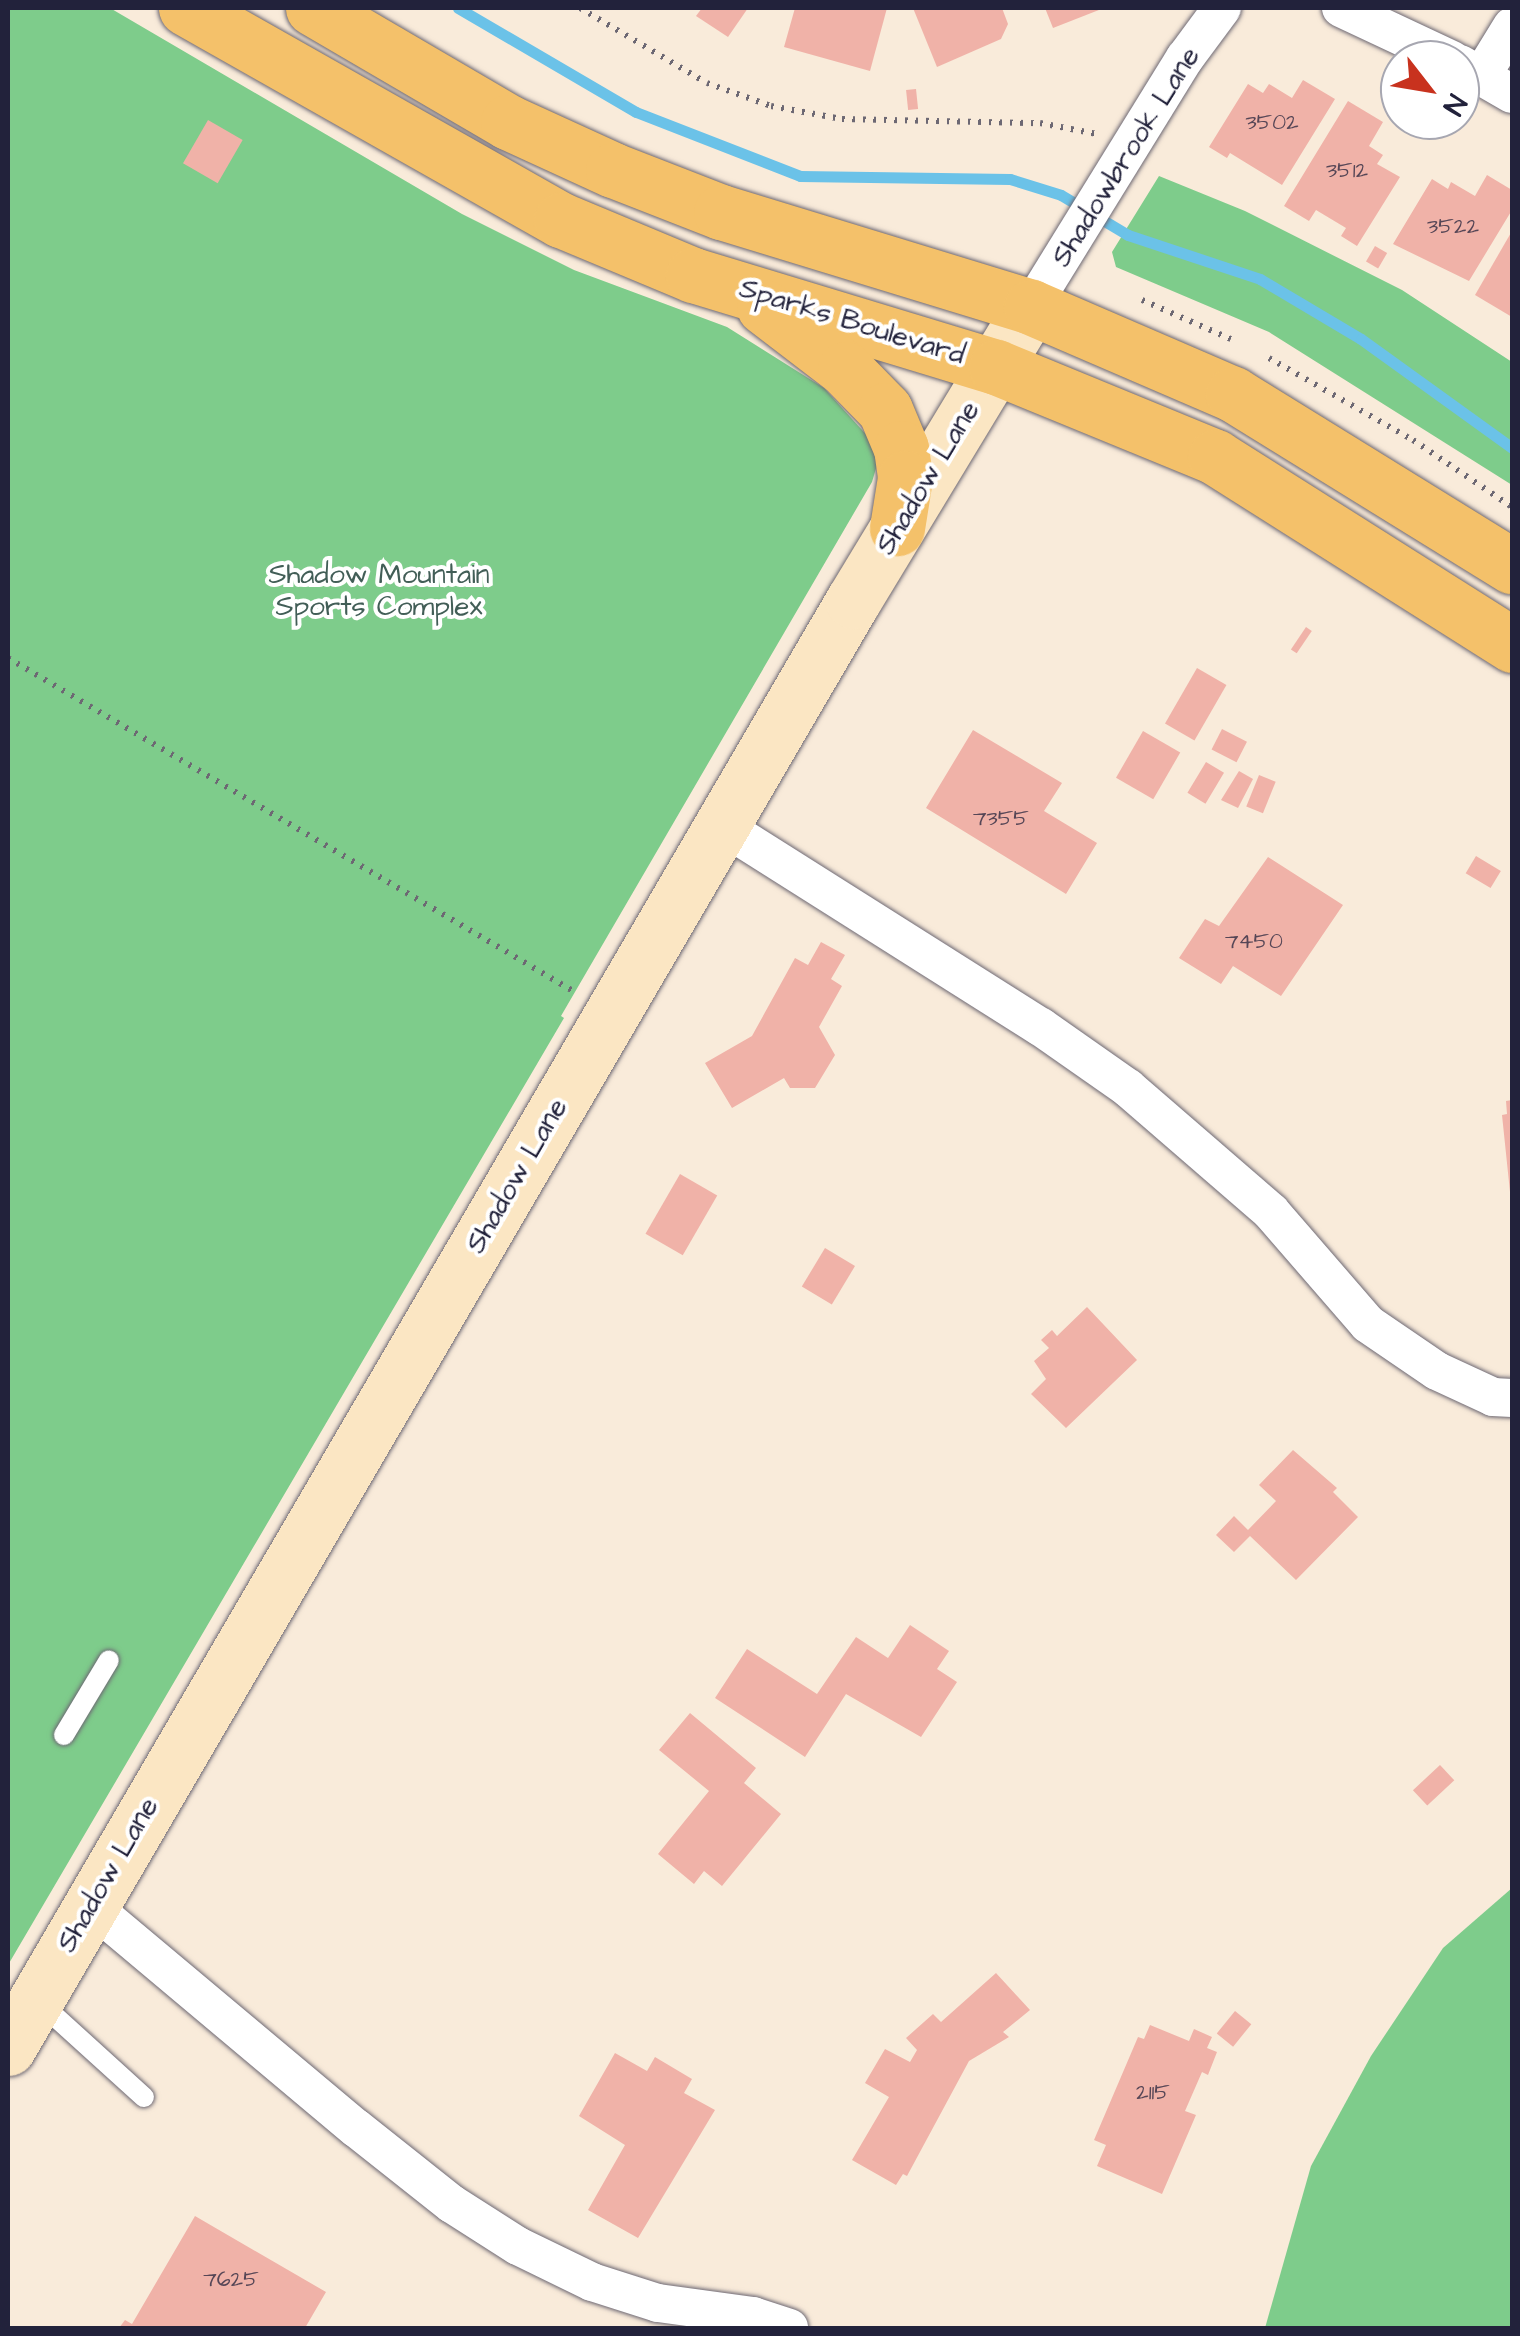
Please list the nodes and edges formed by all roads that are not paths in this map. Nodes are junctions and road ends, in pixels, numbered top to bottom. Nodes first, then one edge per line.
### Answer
1 (186, 8) edge
2 (313, 8) edge
3 (1222, 8) edge
4 (1341, 8) edge
5 (1512, 26) edge
6 (1408, 40) edge
7 (1480, 69) edge
8 (732, 286) junction
9 (1031, 307) junction
10 (996, 366) junction
11 (897, 528) junction
12 (1512, 566) edge
13 (1512, 645) edge
14 (721, 826) junction
15 (1512, 1398) edge
16 (109, 1660) dead end
17 (64, 1735) dead end
18 (90, 1906) junction
19 (36, 1999) junction
20 (8, 2048) edge
21 (144, 2097) dead end
22 (789, 2328) edge

1 - 8 main road, Sparks Boulevard
2 - 9 main road
3 - 9 street, Shadowbrook Lane
4 - 6 street
5 - 7 street
8 - 10 main road, Sparks Boulevard
8 - 11 main road
9 - 10 street, Shadow Lane
9 - 12 main road
10 - 11 street, Shadow Lane
10 - 13 main road, Sparks Boulevard
11 - 14 street, Shadow Lane
14 - 15 street
14 - 18 street, Shadow Lane
16 - 17 lane
18 - 19 street, Shadow Lane
18 - 22 street
19 - 20 street, Shadow Lane
19 - 21 lane

